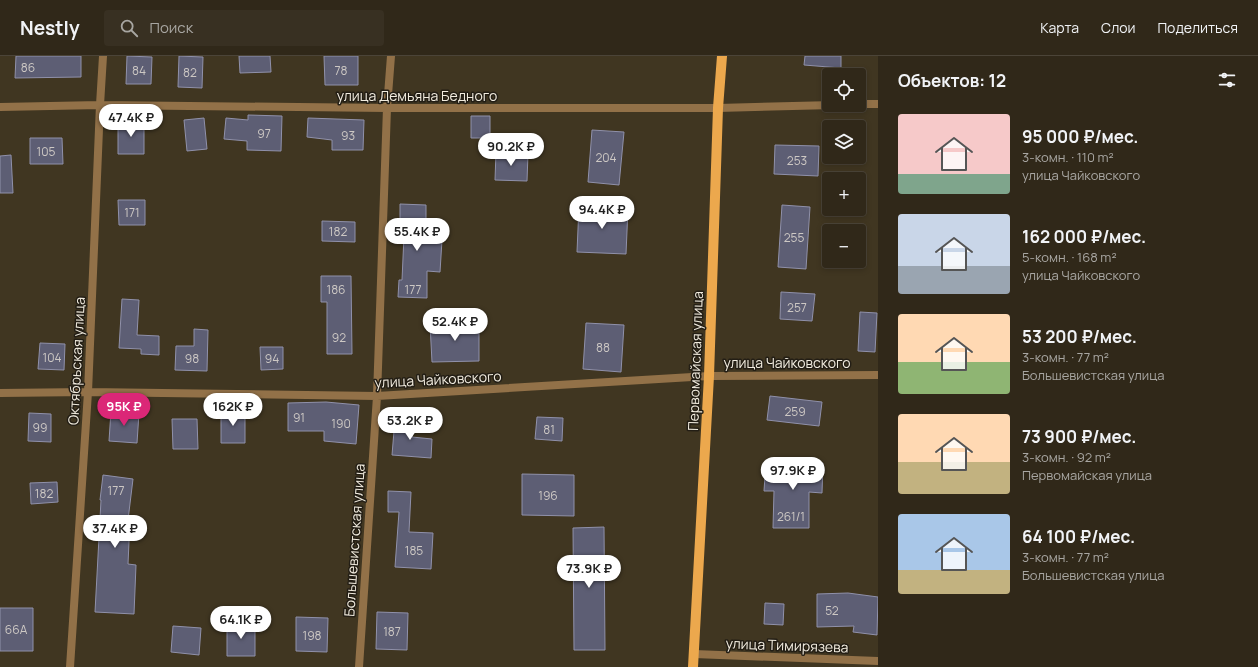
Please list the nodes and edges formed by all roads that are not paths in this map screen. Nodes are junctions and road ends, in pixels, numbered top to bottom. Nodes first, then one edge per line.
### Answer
1 (103, 56) edge
2 (391, 56) edge
3 (722, 56) edge
4 (866, 104) edge
5 (878, 104) edge
6 (100, 105) junction
7 (822, 105) edge
8 (0, 107) edge
9 (387, 108) junction
10 (718, 108) junction
11 (878, 375) edge
12 (709, 376) junction
13 (88, 392) junction
14 (0, 393) edge
15 (377, 396) junction
16 (694, 654) junction
17 (878, 661) edge
18 (70, 667) edge
19 (359, 667) edge
20 (693, 667) edge

1 - 6 street, Октябрьская улица
2 - 9 street, Большевистская улица
3 - 10 main road, Первомайская улица
4 - 5 street
6 - 8 street, улица Демьяна Бедного
6 - 9 street, улица Демьяна Бедного
6 - 13 street, Октябрьская улица
7 - 10 street, улица Демьяна Бедного
9 - 10 street, улица Демьяна Бедного
9 - 15 street, Большевистская улица
10 - 12 main road, Первомайская улица
11 - 12 street, улица Чайковского
12 - 15 street, улица Чайковского
12 - 16 main road, Первомайская улица
13 - 14 street, улица Чайковского
13 - 15 street, улица Чайковского
13 - 18 street, Октябрьская улица
15 - 19 street, Большевистская улица
16 - 17 street, улица Тимирязева
16 - 20 main road, Первомайская улица

